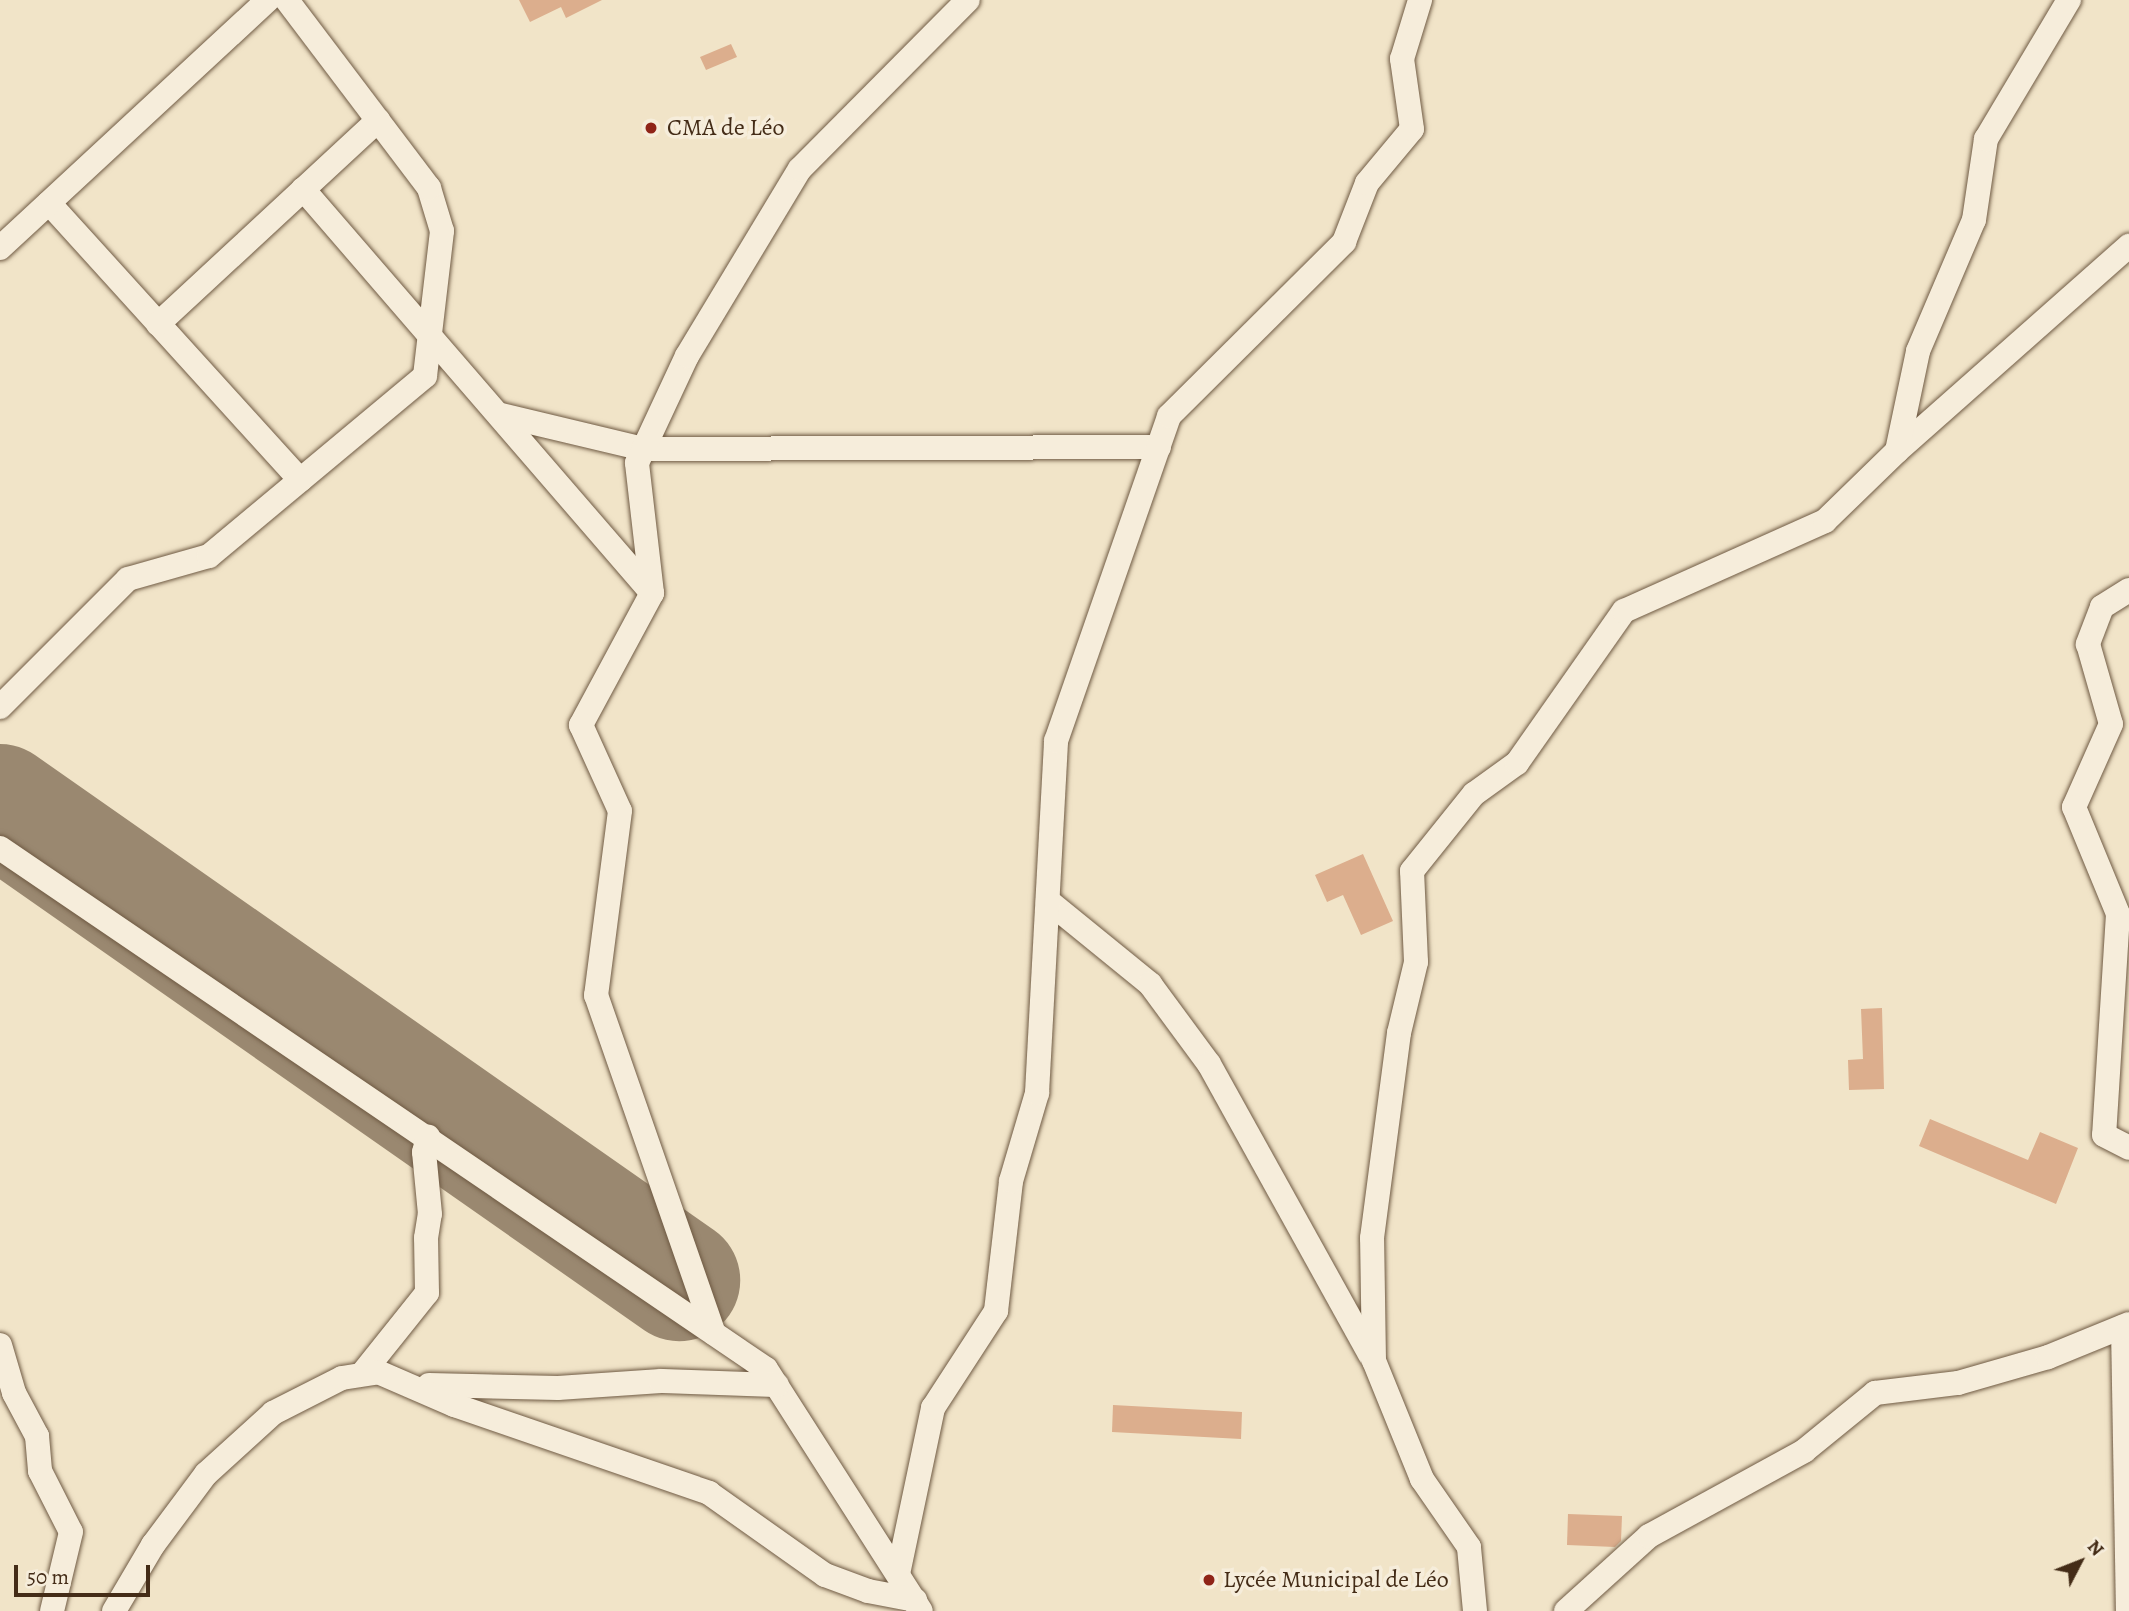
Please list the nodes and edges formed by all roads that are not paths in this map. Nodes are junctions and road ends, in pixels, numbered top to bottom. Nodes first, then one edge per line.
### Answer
1 (268, 0) edge
2 (287, 0) edge
3 (968, 0) edge
4 (1420, 0) edge
5 (2069, 0) edge
6 (378, 120) junction
7 (303, 189) junction
8 (49, 203) junction
9 (2129, 246) edge
10 (0, 248) edge
11 (159, 324) junction
12 (430, 331) junction
13 (501, 415) junction
14 (1159, 447) junction
15 (644, 449) junction
16 (1897, 451) junction
17 (300, 480) junction
18 (2129, 590) edge
19 (652, 593) junction
20 (0, 707) edge
21 (0, 848) edge
22 (1048, 901) junction
23 (428, 1137) junction
24 (2129, 1148) edge
25 (2126, 1325) edge
26 (714, 1333) junction
27 (0, 1345) edge
28 (1374, 1361) junction
29 (362, 1374) junction
30 (407, 1382) junction
31 (777, 1385) junction
32 (898, 1574) junction
33 (918, 1606) edge
34 (52, 1611) edge
35 (114, 1611) edge
36 (1475, 1611) edge
37 (1566, 1611) edge
38 (2128, 1611) edge

1 - 8 street
2 - 6 street
3 - 15 street
4 - 14 street
5 - 16 street
6 - 7 street
6 - 12 street
7 - 11 street
7 - 12 street
8 - 10 street
8 - 11 street
9 - 16 street
11 - 17 street
12 - 13 street
12 - 17 street
13 - 15 street
13 - 19 street
14 - 15 street
14 - 22 street
15 - 19 street
16 - 28 street
17 - 20 street
18 - 24 street
19 - 26 street
21 - 23 street
22 - 28 street
22 - 32 street
23 - 26 street
23 - 29 street
25 - 37 street
25 - 38 street
26 - 31 street
27 - 34 street
28 - 36 street
29 - 30 street
29 - 35 street
30 - 31 street
30 - 33 street
31 - 32 street
32 - 33 street

